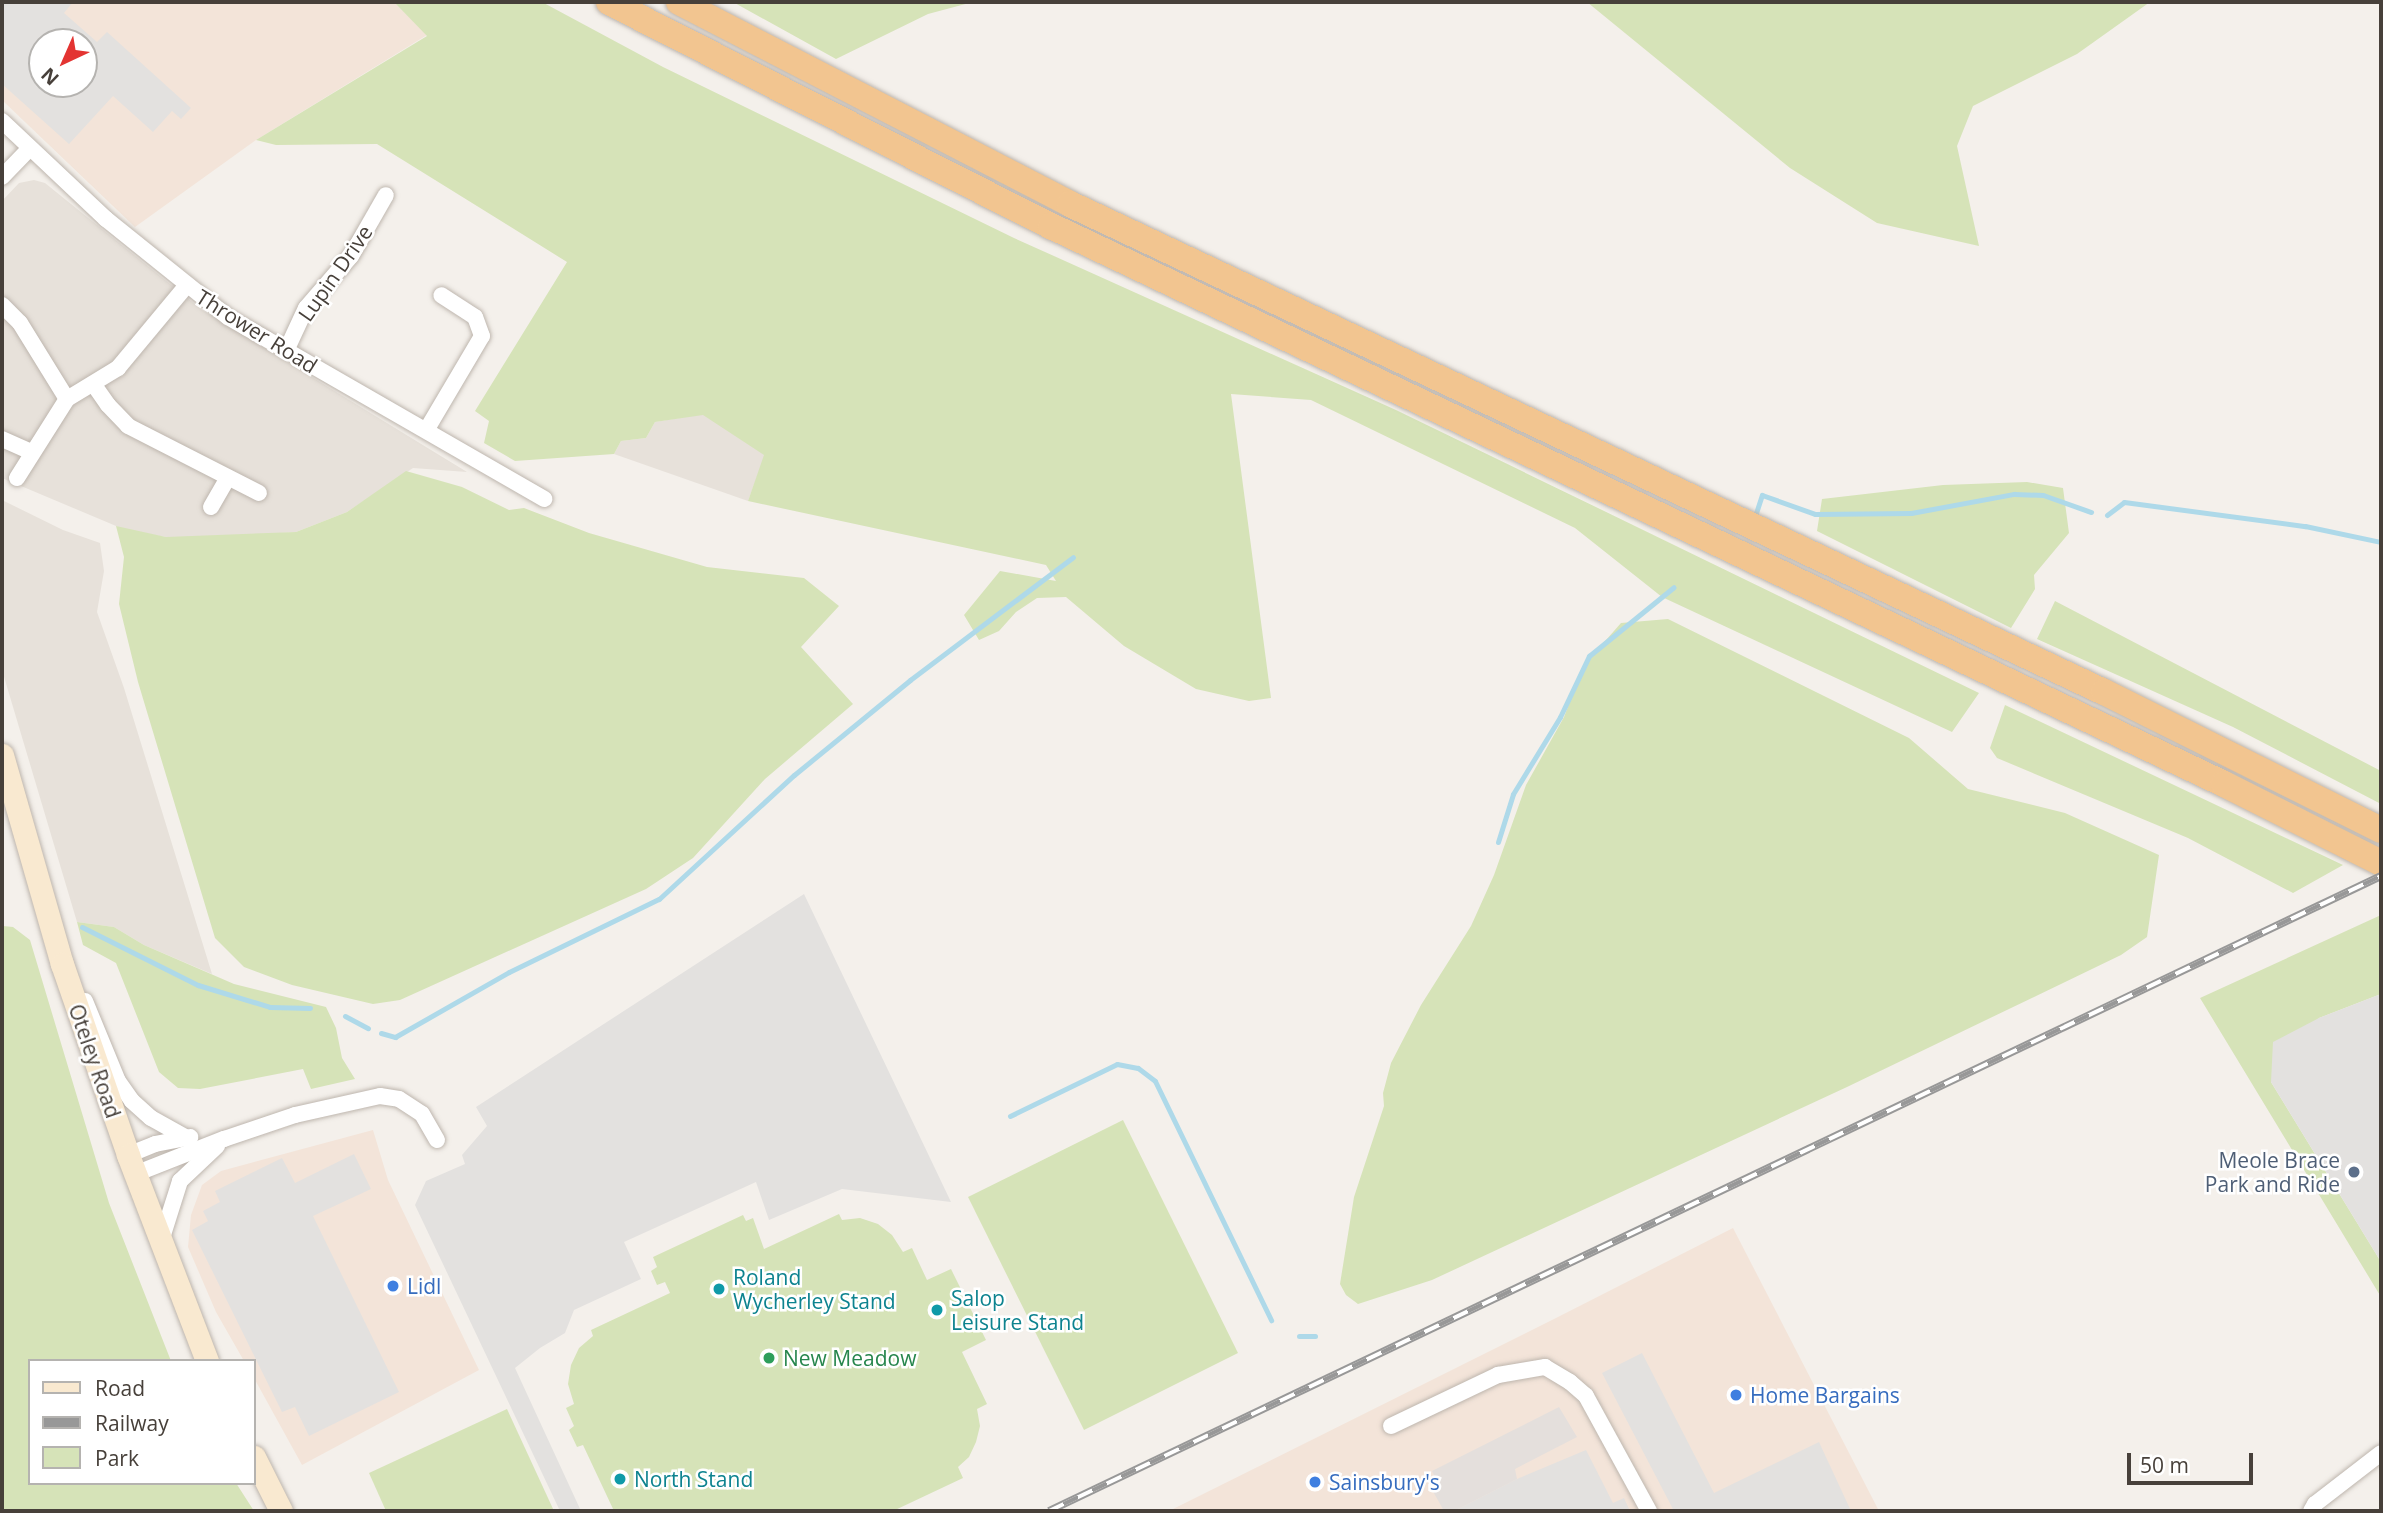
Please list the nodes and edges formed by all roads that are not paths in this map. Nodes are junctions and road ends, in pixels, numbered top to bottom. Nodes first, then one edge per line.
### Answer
1 (609, 2) edge
2 (679, 2) edge
3 (2, 121) edge
4 (30, 148) junction
5 (2, 177) edge
6 (386, 195) dead end
7 (186, 286) junction
8 (441, 295) dead end
9 (2, 304) edge
10 (286, 351) junction
11 (94, 385) junction
12 (66, 399) junction
13 (427, 429) junction
14 (2, 439) edge
15 (31, 452) junction
16 (228, 477) junction
17 (17, 478) dead end
18 (259, 493) dead end
19 (544, 499) dead end
20 (211, 507) dead end
21 (2, 755) edge
22 (2381, 830) edge
23 (2373, 859) edge
24 (62, 964) junction
25 (185, 1137) junction
26 (224, 1139) junction
27 (437, 1140) dead end
28 (132, 1165) junction
29 (161, 1242) junction
30 (206, 1359) edge
31 (1391, 1426) dead end
32 (2381, 1452) edge
33 (256, 1461) edge
34 (281, 1511) edge
35 (1649, 1511) edge
36 (2311, 1511) edge

1 - 23 highway
2 - 22 highway
3 - 4 street, Thrower Road
4 - 5 street
4 - 7 street, Thrower Road
6 - 10 street, Lupin Drive
7 - 10 street, Thrower Road
7 - 11 street
8 - 13 street
9 - 12 street
10 - 13 street, Thrower Road
11 - 12 street
11 - 16 street
12 - 15 street
13 - 19 street, Thrower Road
14 - 15 street
15 - 17 street
16 - 18 street
16 - 20 street
21 - 24 main road, Oteley Road
24 - 25 street
24 - 28 main road, Oteley Road
25 - 26 street
25 - 28 street
26 - 27 street
26 - 28 street
26 - 29 street
28 - 29 main road, Oteley Road
29 - 30 main road, Oteley Road
31 - 35 street
32 - 36 street
33 - 34 main road

